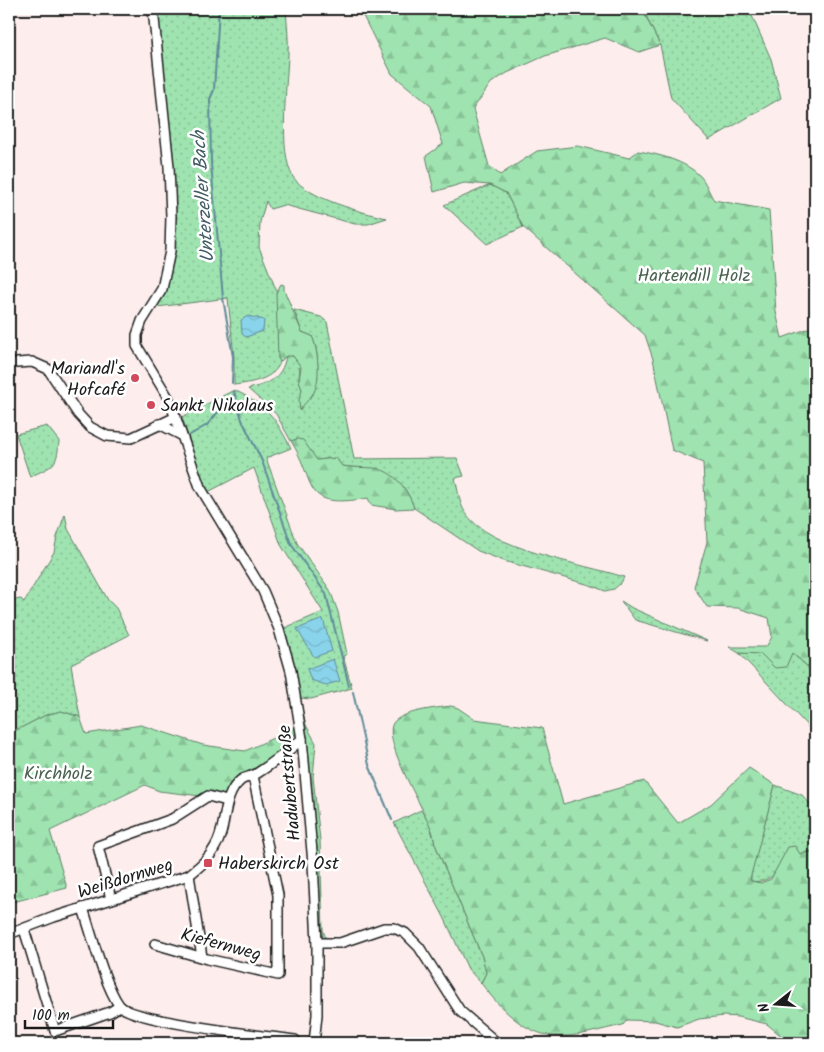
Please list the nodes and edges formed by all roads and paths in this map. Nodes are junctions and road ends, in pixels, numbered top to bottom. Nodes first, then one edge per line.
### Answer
1 (153, 9) edge
2 (17, 363) dead end
3 (176, 417) junction
4 (159, 424) junction
5 (181, 435) junction
6 (302, 739) junction
7 (253, 776) junction
8 (227, 801) junction
9 (189, 875) junction
10 (111, 899) junction
11 (83, 908) junction
12 (24, 928) junction
13 (9, 934) edge
14 (317, 943) junction
15 (155, 944) dead end
16 (202, 957) junction
17 (120, 1006) junction
18 (294, 1043) edge
19 (314, 1043) edge
20 (497, 1043) edge

1 - 3 street, Hadubertstraße
2 - 4 street
3 - 4 street
3 - 5 street, Hadubertstraße
4 - 5 street
5 - 6 street, Hadubertstraße
6 - 7 street, Weißdornweg
6 - 14 street, Hadubertstraße
7 - 8 street, Weißdornweg
7 - 16 street, Kiefernweg
8 - 9 street, Weißdornweg
8 - 10 street
9 - 10 street, Weißdornweg
9 - 16 street
10 - 11 street, Weißdornweg
11 - 12 street, Weißdornweg
11 - 17 street
12 - 13 street, Weißdornweg
12 - 17 street
14 - 19 street, Hadubertstraße
14 - 20 street
15 - 16 street, Kiefernweg
17 - 18 street

